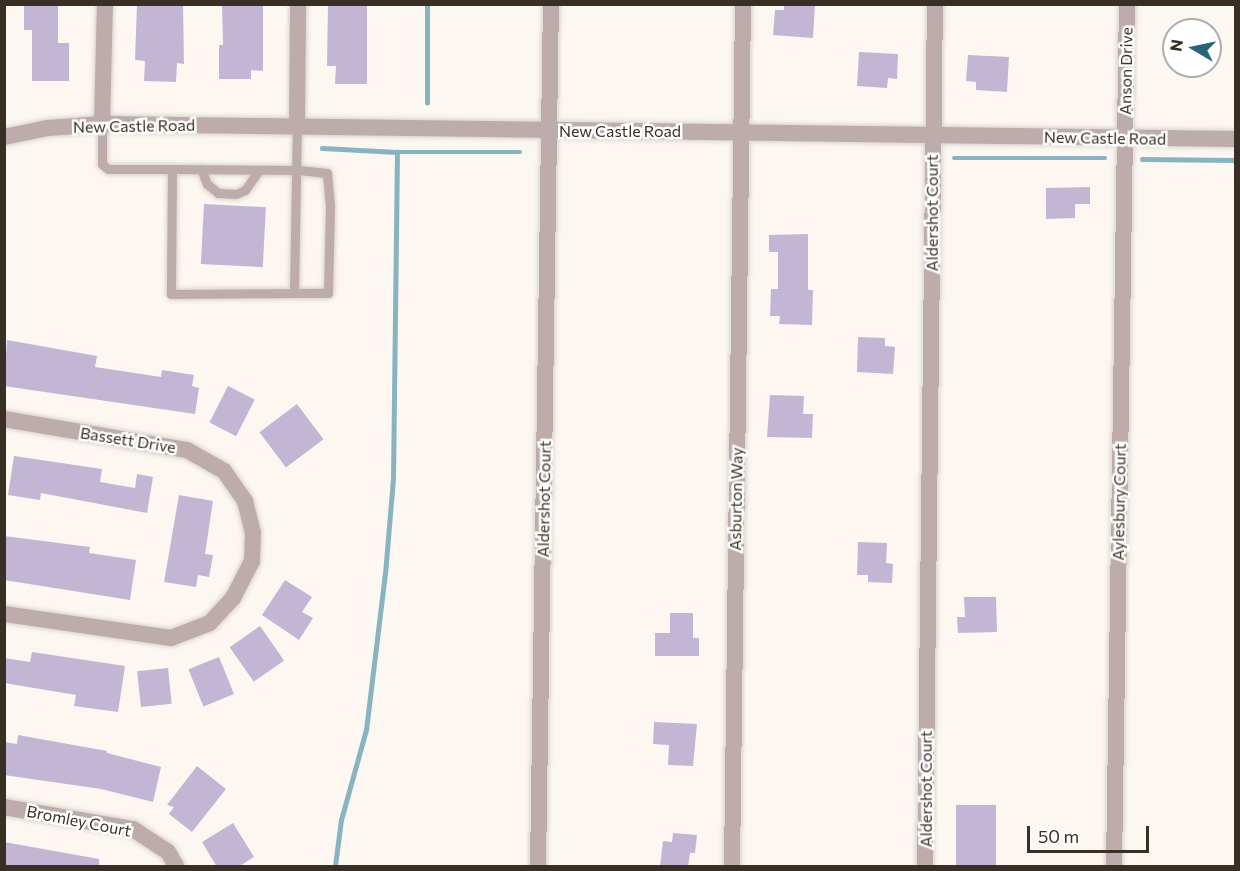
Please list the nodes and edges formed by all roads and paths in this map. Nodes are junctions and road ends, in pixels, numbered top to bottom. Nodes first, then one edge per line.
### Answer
1 (105, 4) edge
2 (298, 4) edge
3 (551, 4) edge
4 (743, 4) edge
5 (935, 4) edge
6 (1127, 4) edge
7 (102, 124) junction
8 (297, 127) junction
9 (549, 131) junction
10 (740, 132) junction
11 (933, 136) junction
12 (4, 137) edge
13 (1125, 138) junction
14 (1236, 139) edge
15 (172, 169) junction
16 (201, 169) junction
17 (259, 170) junction
18 (296, 170) junction
19 (294, 293) junction
20 (4, 419) edge
21 (4, 614) edge
22 (4, 807) edge
23 (176, 867) edge
24 (538, 867) edge
25 (732, 867) edge
26 (925, 867) edge
27 (1114, 867) edge

1 - 7 street
2 - 8 street
3 - 9 street, Aldershot Court
4 - 10 street, Asburton Way
5 - 11 street, Aldershot Court
6 - 13 street, Anson Drive
7 - 8 street, New Castle Road
7 - 12 street, New Castle Road
7 - 15 lane
8 - 9 street, New Castle Road
8 - 18 lane
9 - 10 street, New Castle Road
9 - 24 street, Aldershot Court
10 - 11 street, New Castle Road
10 - 25 street, Asburton Way
11 - 13 street, New Castle Road
11 - 26 street, Aldershot Court
13 - 14 street, New Castle Road
13 - 27 street, Aylesbury Court
15 - 16 lane
15 - 19 lane
16 - 17 lane
16 - 17 lane
17 - 18 lane
18 - 19 lane
18 - 19 lane
20 - 21 street, Bassett Drive
22 - 23 street, Bromley Court

